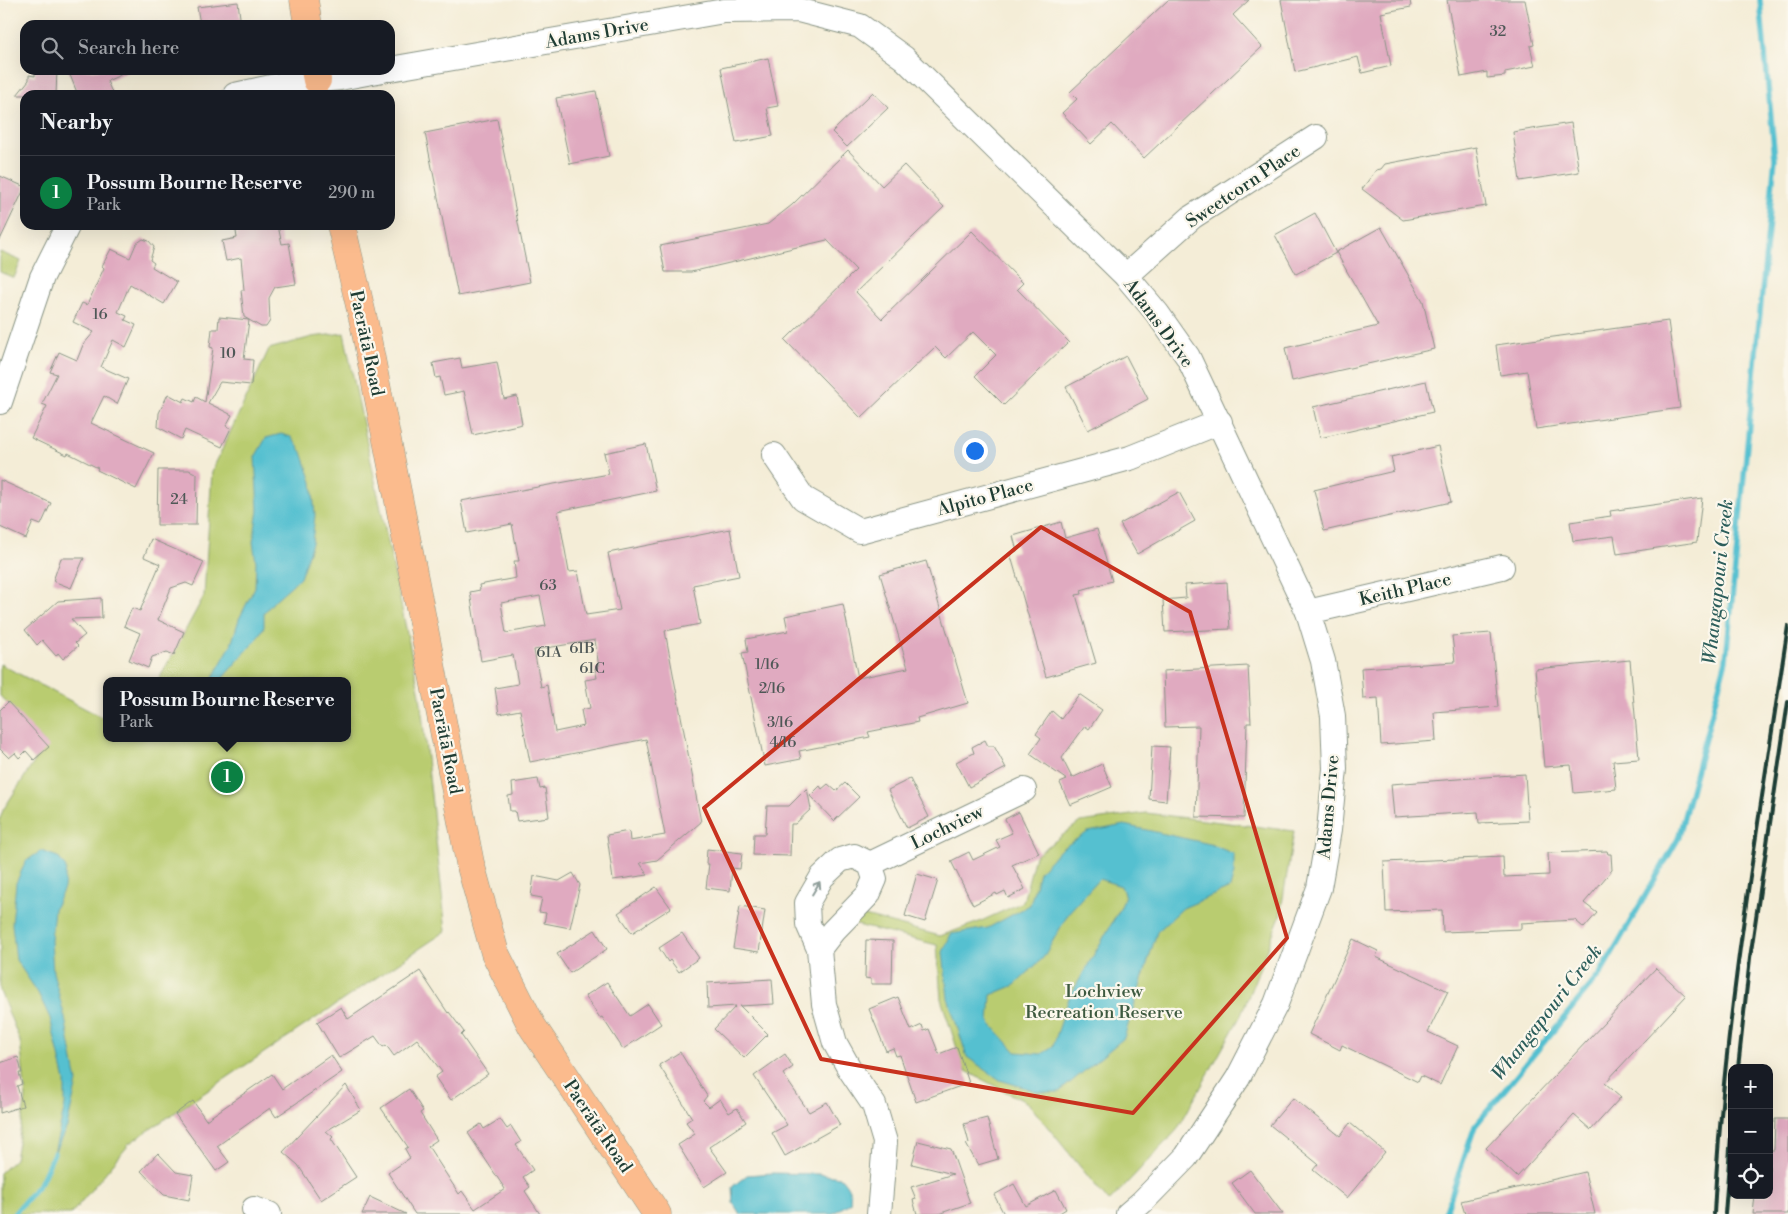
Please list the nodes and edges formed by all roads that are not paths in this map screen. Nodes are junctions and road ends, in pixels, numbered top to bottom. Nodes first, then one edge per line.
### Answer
1 (304, 0) edge
2 (307, 20) edge
3 (395, 68) edge
4 (356, 75) edge
5 (317, 82) edge
6 (258, 90) edge
7 (1316, 137) dead end
8 (66, 230) edge
9 (342, 230) edge
10 (1126, 276) junction
11 (0, 402) edge
12 (1220, 422) junction
13 (774, 456) dead end
14 (1502, 567) dead end
15 (1308, 612) junction
16 (1024, 790) dead end
17 (870, 864) junction
18 (820, 949) junction
19 (657, 1214) edge
20 (879, 1214) edge
21 (1128, 1214) edge

1 - 2 main road
3 - 10 street, Adams Drive
4 - 5 street
5 - 6 street
7 - 10 street, Sweetcorn Place
8 - 11 street
9 - 19 main road, Paerātā Road
10 - 12 street, Adams Drive
12 - 13 street, Alpito Place
12 - 15 street, Adams Drive
14 - 15 street, Keith Place
15 - 21 street, Adams Drive
16 - 17 street, Lochview
17 - 18 street
18 -> 17 street
18 - 20 street

